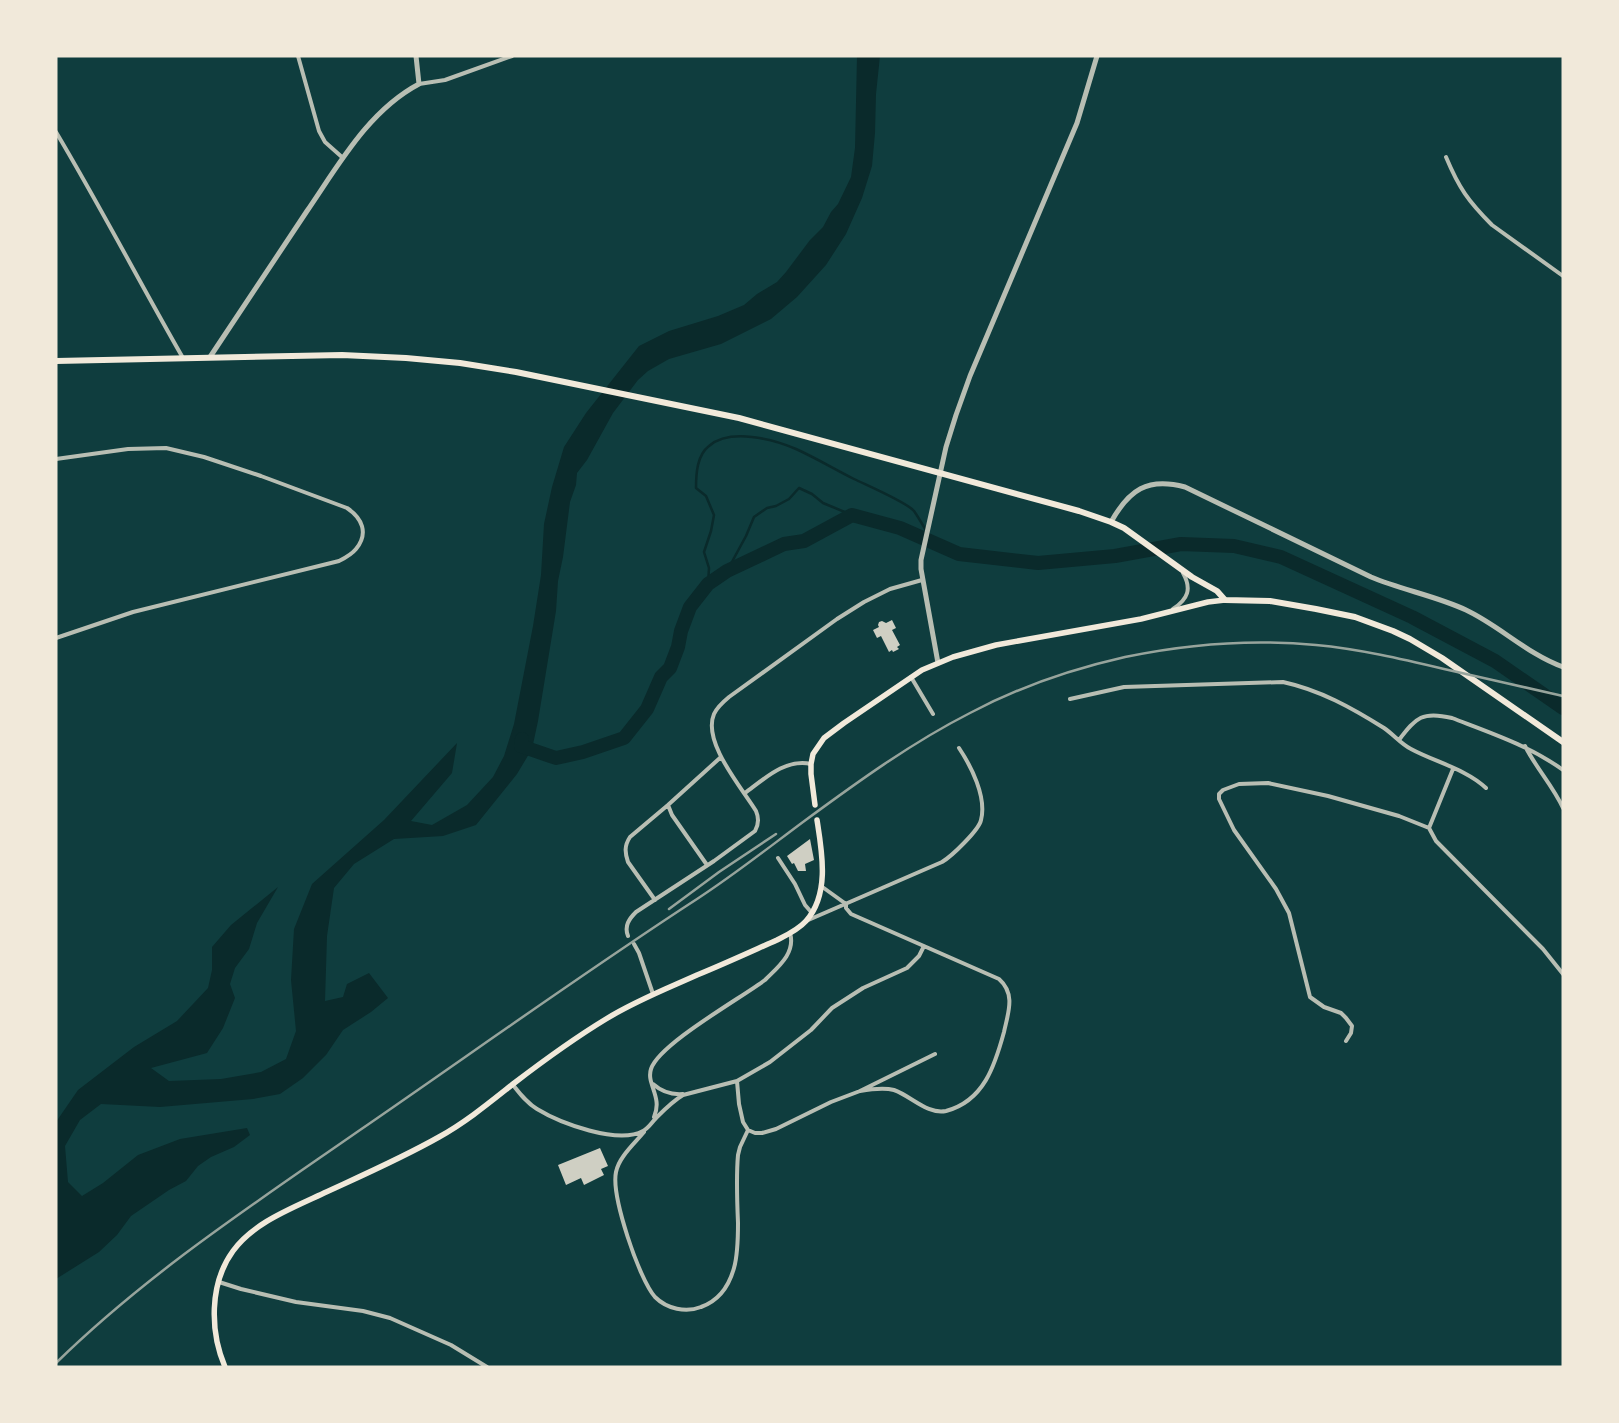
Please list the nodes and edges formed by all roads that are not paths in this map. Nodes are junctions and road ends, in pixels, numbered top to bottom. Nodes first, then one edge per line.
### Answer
1 (298, 56) edge
2 (416, 56) edge
3 (512, 56) edge
4 (1097, 56) edge
5 (419, 84) junction
6 (56, 132) edge
7 (1446, 157) dead end
8 (343, 158) junction
9 (1563, 276) edge
10 (183, 358) junction
11 (210, 358) junction
12 (56, 361) edge
13 (56, 460) edge
14 (940, 473) junction
15 (1112, 522) junction
16 (1177, 566) junction
17 (922, 580) junction
18 (1225, 600) junction
19 (1172, 610) junction
20 (56, 638) edge
21 (938, 662) junction
22 (1563, 667) edge
23 (910, 677) junction
24 (1070, 698) dead end
25 (933, 714) dead end
26 (1399, 740) junction
27 (1563, 742) edge
28 (1525, 746) junction
29 (959, 748) dead end
30 (721, 757) junction
31 (811, 764) junction
32 (1453, 769) junction
33 (1563, 770) edge
34 (1486, 788) dead end
35 (745, 793) junction
36 (668, 805) junction
37 (815, 805) dead end
38 (1563, 808) edge
39 (817, 820) dead end
40 (1429, 828) junction
41 (778, 858) dead end
42 (706, 865) junction
43 (822, 886) junction
44 (655, 900) junction
45 (846, 904) junction
46 (812, 913) junction
47 (806, 921) junction
48 (790, 933) junction
49 (628, 936) dead end
50 (634, 944) dead end
51 (924, 946) junction
52 (1563, 974) edge
53 (653, 994) junction
54 (1346, 1041) dead end
55 (935, 1054) dead end
56 (651, 1080) junction
57 (737, 1080) junction
58 (512, 1085) junction
59 (860, 1091) junction
60 (690, 1093) junction
61 (653, 1122) junction
62 (647, 1129) junction
63 (748, 1130) junction
64 (218, 1282) junction
65 (226, 1367) edge
66 (487, 1367) edge

1 - 8 street
2 - 5 street
3 - 5 street
4 - 14 street
5 - 8 street
6 - 10 street
7 - 9 street
8 - 11 street
10 - 11 main road
10 - 12 main road
11 - 14 main road
13 - 20 street
14 - 15 main road
14 - 17 street
15 - 16 main road
15 - 22 street
16 - 18 main road
16 - 19 street
17 - 21 street
17 - 30 street
18 - 19 main road
18 - 27 main road
19 - 21 main road
21 - 23 main road
23 - 25 street
23 - 31 main road
24 - 26 street
26 - 28 street
26 - 32 street
28 - 33 street
28 - 38 street
29 - 45 street
30 - 35 street
30 - 36 street
31 - 35 street
31 - 37 main road
32 - 34 street
32 - 40 street
35 - 42 street
36 - 42 street
36 - 44 street
39 - 43 main road
40 - 52 street
40 - 54 street
41 - 46 street
42 - 44 street
43 - 45 street
43 - 46 main road
44 - 49 street
45 - 47 street
45 - 51 street
46 - 47 main road
47 - 48 main road
48 - 53 main road
48 - 56 street
50 - 53 street
51 - 57 street
51 - 59 street
53 - 58 main road
55 - 59 street
56 - 60 street
56 - 61 street
57 - 60 street
57 - 63 street
58 - 62 street
58 - 64 main road
59 - 63 street
60 - 61 street
61 - 62 street
62 - 63 street
64 - 65 main road
64 - 66 street

